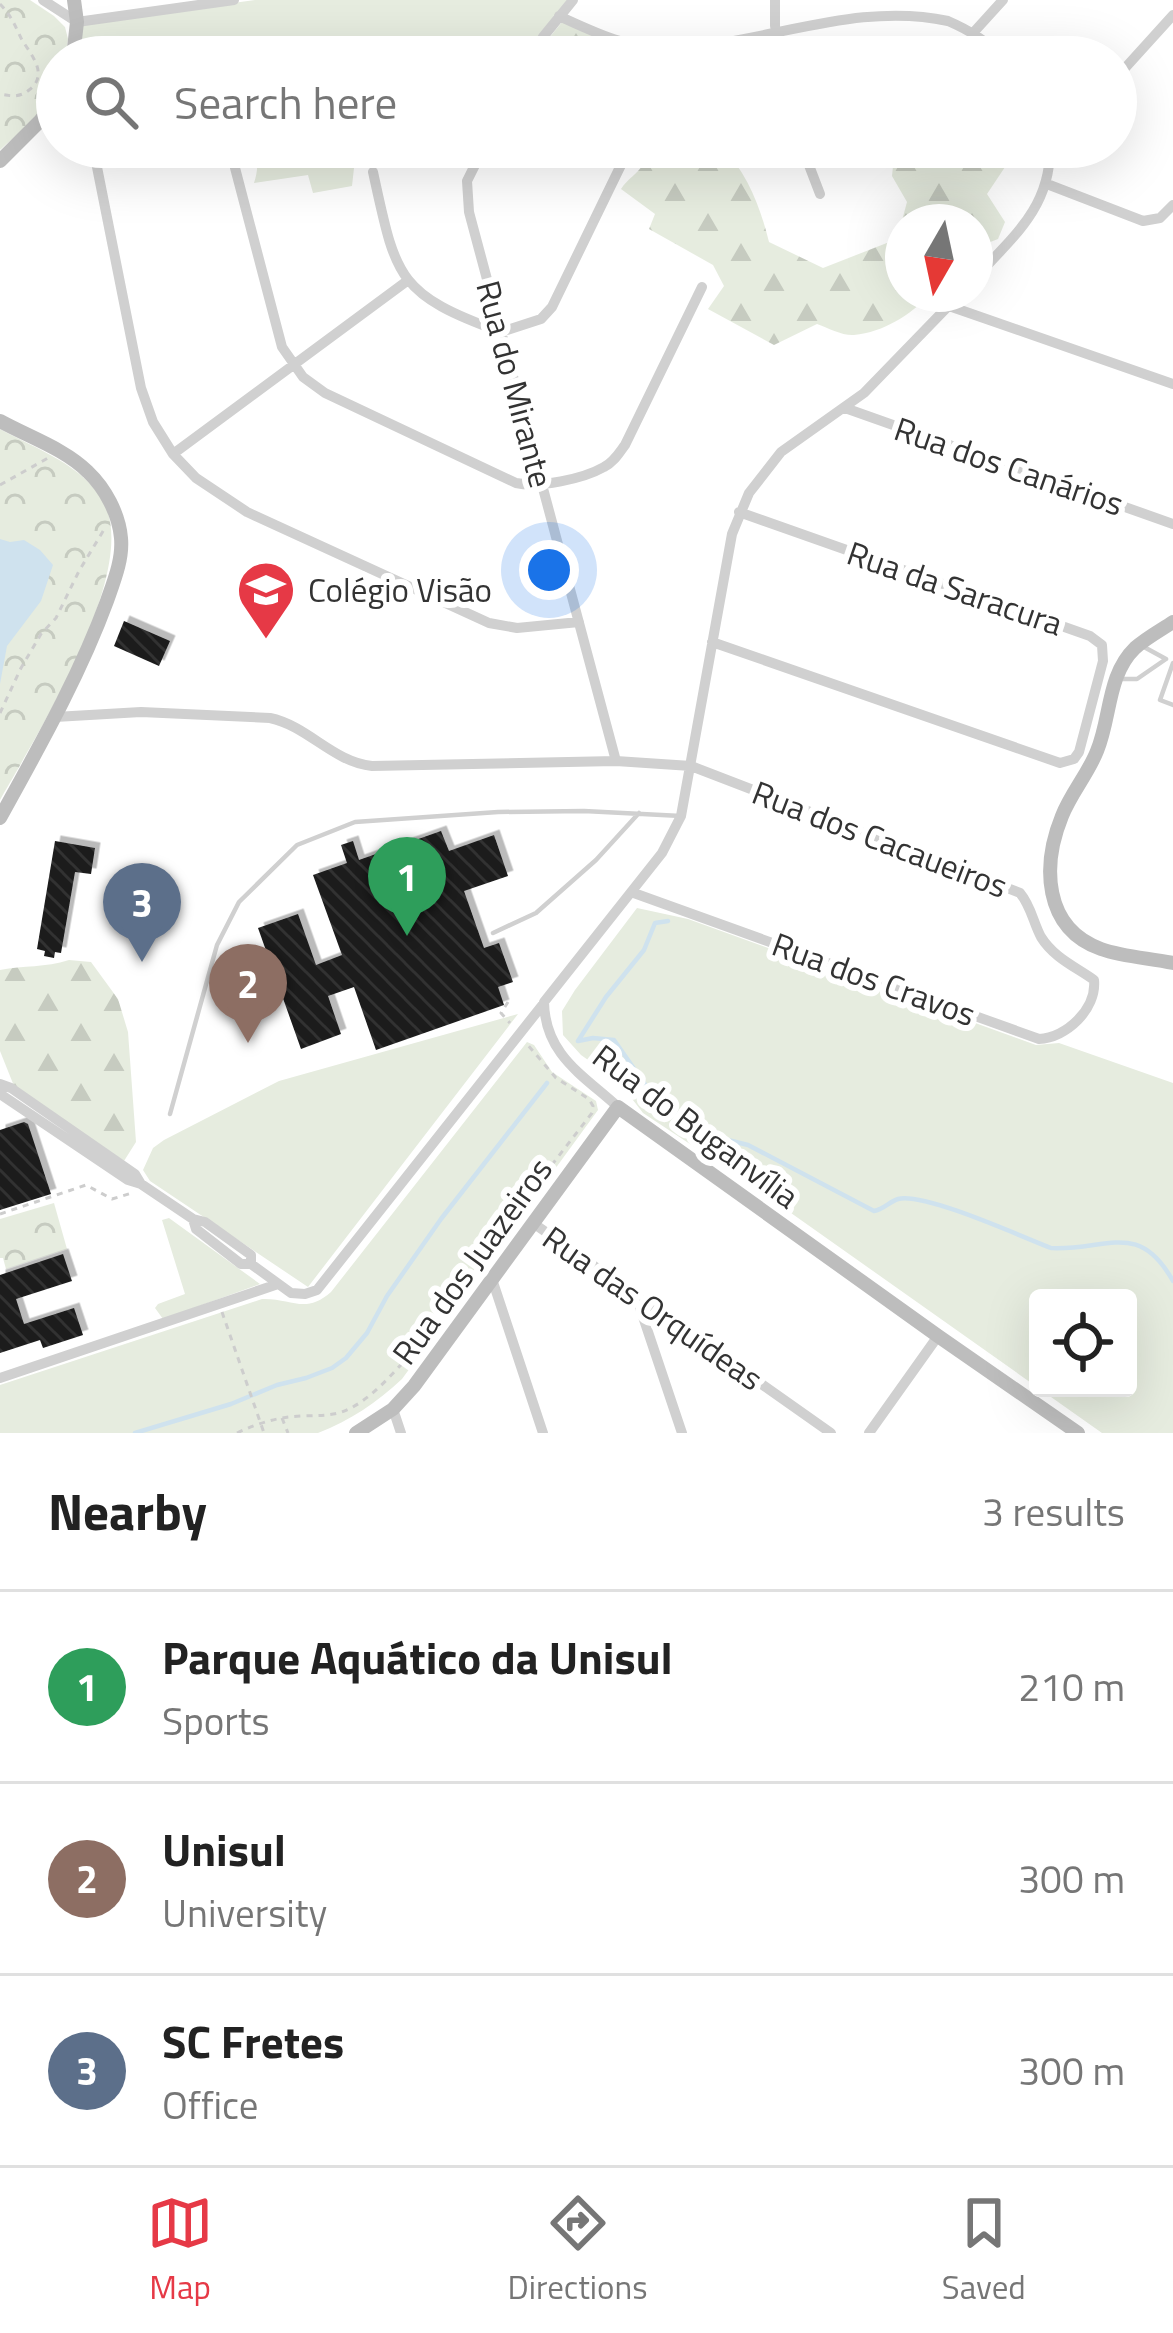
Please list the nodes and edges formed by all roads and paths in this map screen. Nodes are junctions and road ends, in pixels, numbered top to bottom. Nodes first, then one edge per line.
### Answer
1 (44, 0) edge
2 (74, 0) edge
3 (234, 0) edge
4 (573, 0) edge
5 (776, 0) edge
6 (1003, 0) edge
7 (0, 4) edge
8 (1173, 15) edge
9 (559, 16) junction
10 (77, 22) junction
11 (775, 26) junction
12 (973, 33) junction
13 (75, 36) edge
14 (544, 36) edge
15 (605, 36) edge
16 (733, 36) edge
17 (977, 36) edge
18 (1137, 55) edge
19 (36, 63) edge
20 (36, 81) edge
21 (0, 94) edge
22 (36, 125) edge
23 (0, 161) edge
24 (97, 168) edge
25 (235, 168) edge
26 (473, 168) edge
27 (620, 168) edge
28 (810, 168) edge
29 (1049, 168) edge
30 (373, 172) dead end
31 (1047, 184) junction
32 (820, 194) dead end
33 (1173, 205) edge
34 (993, 258) edge
35 (407, 281) junction
36 (702, 287) dead end
37 (943, 312) edge
38 (966, 312) edge
39 (501, 332) junction
40 (293, 366) junction
41 (1173, 384) edge
42 (844, 408) junction
43 (0, 421) edge
44 (173, 454) junction
45 (58, 461) dead end
46 (0, 485) edge
47 (542, 485) junction
48 (739, 512) junction
49 (109, 520) dead end
50 (1173, 524) edge
51 (579, 622) junction
52 (1173, 622) edge
53 (712, 643) junction
54 (1139, 645) junction
55 (1171, 661) edge
56 (1116, 679) junction
57 (1173, 705) edge
58 (0, 713) edge
59 (55, 717) junction
60 (616, 761) junction
61 (691, 766) junction
62 (639, 813) junction
63 (681, 816) junction
64 (0, 818) edge
65 (631, 892) junction
66 (493, 933) dead end
67 (1173, 964) edge
68 (1096, 986) joint
69 (508, 1002) dead end
70 (544, 1002) junction
71 (520, 1034) junction
72 (0, 1084) edge
73 (0, 1094) edge
74 (618, 1107) junction
75 (170, 1114) dead end
76 (141, 1184) junction
77 (126, 1196) dead end
78 (0, 1214) edge
79 (528, 1222) junction
80 (492, 1279) junction
81 (278, 1284) junction
82 (636, 1296) junction
83 (219, 1305) junction
84 (437, 1330) dead end
85 (938, 1336) junction
86 (0, 1378) edge
87 (393, 1409) junction
88 (282, 1418) junction
89 (260, 1421) junction
90 (237, 1433) edge
91 (264, 1433) edge
92 (288, 1433) edge
93 (356, 1433) edge
94 (401, 1433) edge
95 (543, 1433) edge
96 (682, 1433) edge
97 (831, 1433) edge
98 (869, 1433) edge
99 (1078, 1433) edge

1 - 10 street
2 - 10 street
3 - 10 street
4 - 9 street
5 - 11 street
6 - 12 street
7 - 19 path
8 - 18 street
9 - 14 street
9 - 15 street
10 - 13 street
11 - 12 street
11 - 16 street
12 - 17 street
20 - 21 path
22 - 23 street
24 - 44 street
25 - 40 street
26 - 39 street, Rua do Mirante
27 - 39 street
28 - 32 street
29 - 31 street
30 - 35 street
31 - 33 street
31 - 34 street
35 - 39 street
35 - 40 street
36 - 47 street
37 - 42 street
38 - 41 street
39 - 47 street, Rua do Mirante
40 - 44 street
40 - 47 street
42 - 48 street
42 - 50 street, Rua dos Canários
43 - 59 street
44 - 51 street
45 - 46 path
47 - 51 street, Rua do Mirante
48 - 53 street
48 - 53 street, Rua da Saracura
49 - 58 path
51 - 60 street, Rua do Mirante
52 - 54 street
53 - 61 street
54 - 55 lane
54 - 56 street
55 - 56 lane
55 - 57 lane
56 - 67 street
59 - 60 street, Rua dos Cacaueiros
59 - 64 street
60 - 61 street, Rua dos Cacaueiros
61 - 63 street
61 - 68 street, Rua dos Cacaueiros
62 - 63 lane
62 - 66 lane
62 - 75 lane
63 - 65 street
65 - 68 street, Rua dos Cravos
65 - 70 street
69 - 71 path
70 - 71 street
70 - 74 street, Rua do Buganvília
71 - 79 path
71 - 81 street
72 - 76 street
73 - 76 street
74 - 79 street, Rua dos Juazeiros
74 - 85 street, Rua do Buganvília
76 - 81 street
77 - 78 path
79 - 80 street, Rua dos Juazeiros
79 - 82 street, Rua das Orquídeas
80 - 87 street, Rua dos Juazeiros
80 - 95 street
81 - 83 street
82 - 96 street
82 - 97 street, Rua das Orquídeas
83 - 86 street
83 - 89 path
84 - 88 path
85 - 98 street
85 - 99 street, Rua do Buganvília
87 - 93 street, Rua dos Juazeiros
87 - 94 street
88 - 89 path
88 - 92 path
89 - 90 path
89 - 91 path

